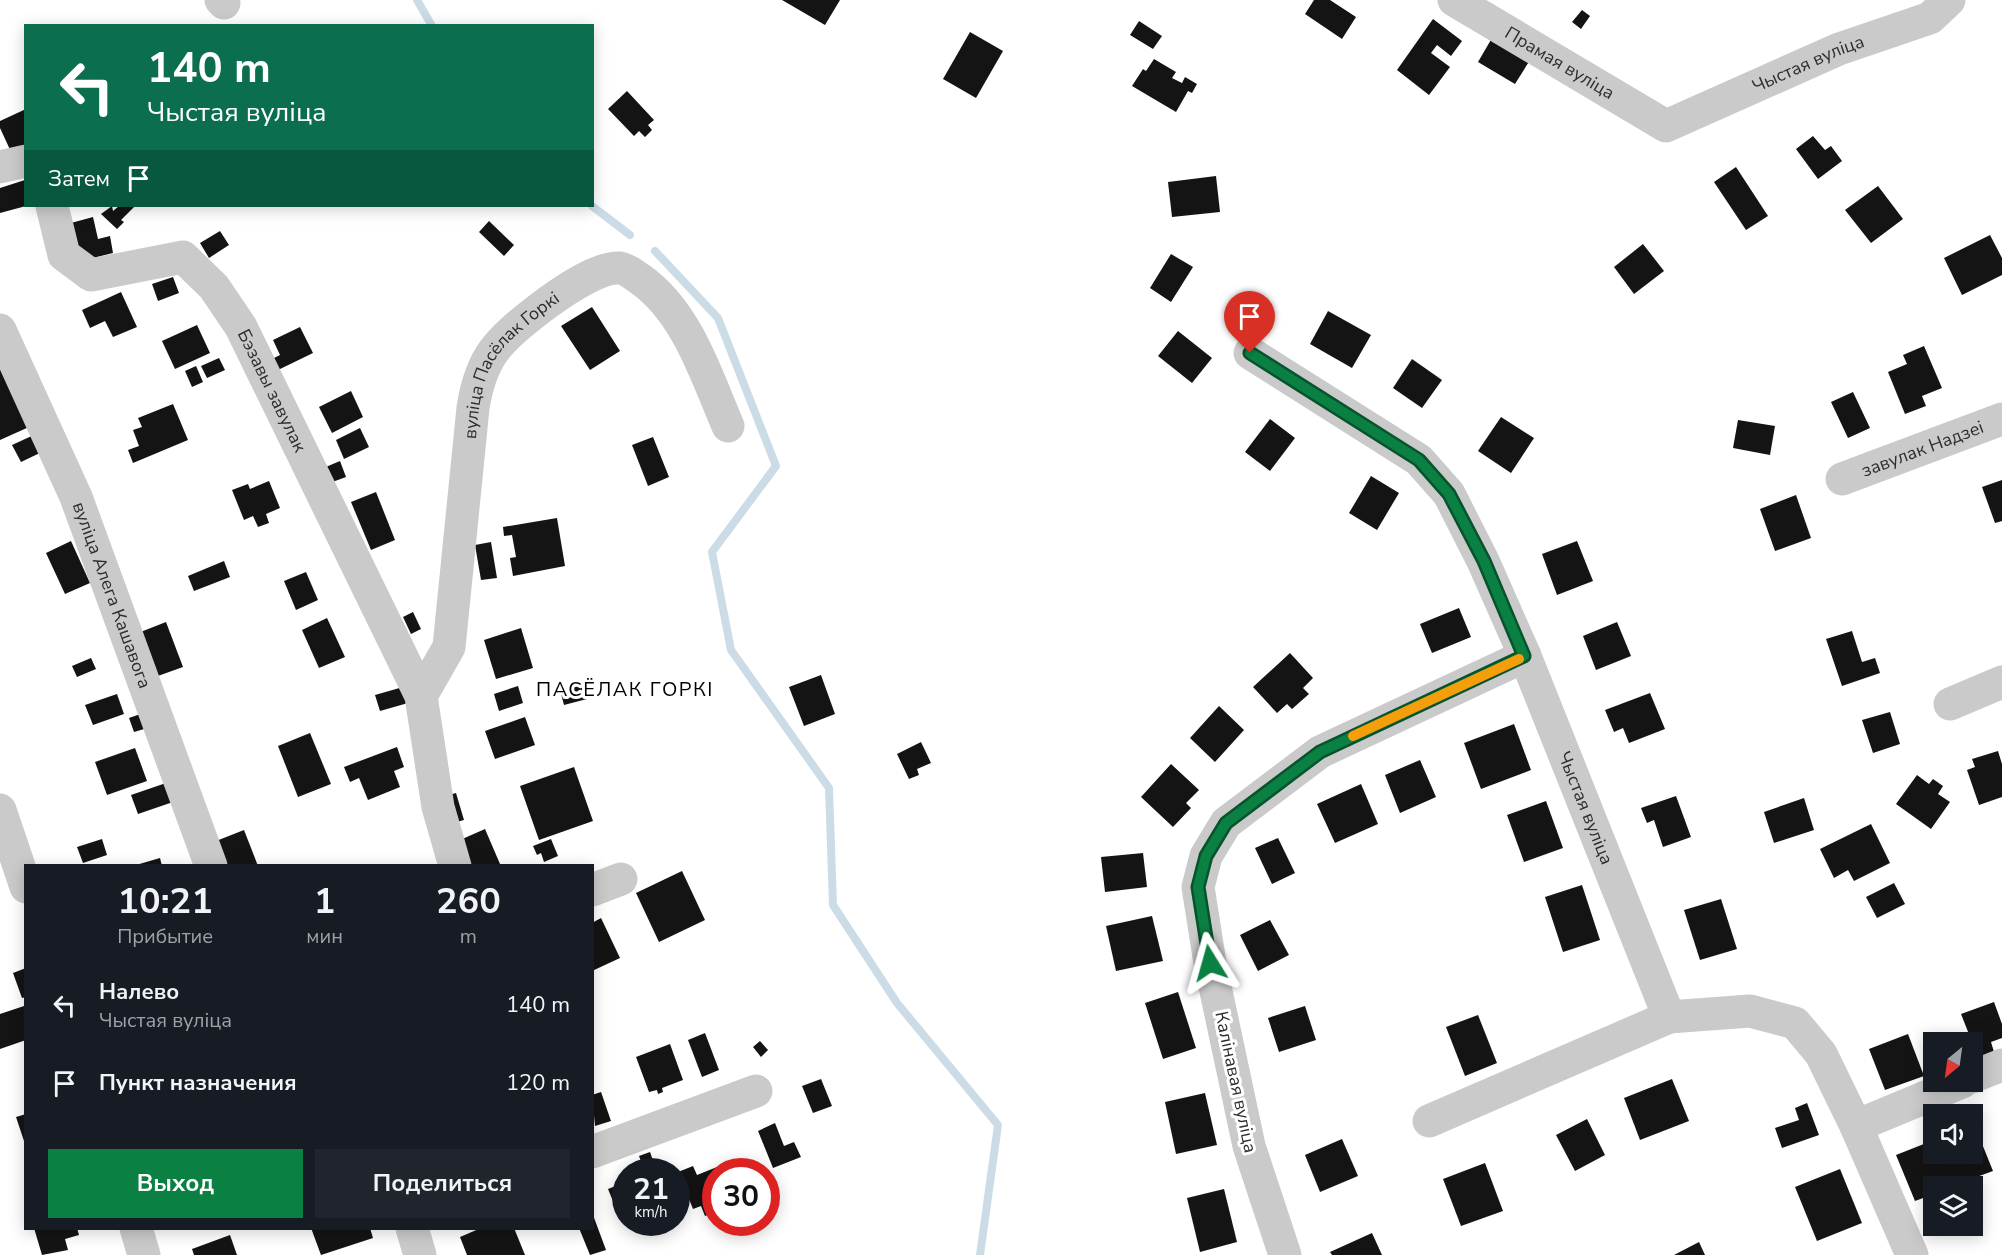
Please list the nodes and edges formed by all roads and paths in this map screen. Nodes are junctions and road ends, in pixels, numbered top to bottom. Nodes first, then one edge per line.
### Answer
1 (1454, 0) edge
2 (1949, 0) edge
3 (1666, 126) joint
4 (24, 161) edge
5 (0, 167) edge
6 (52, 207) edge
7 (0, 330) edge
8 (1250, 353) dead end
9 (2002, 420) edge
10 (728, 426) dead end
11 (1842, 479) dead end
12 (1524, 656) junction
13 (2002, 682) edge
14 (421, 696) junction
15 (1950, 704) dead end
16 (0, 810) edge
17 (210, 864) edge
18 (454, 864) edge
19 (24, 881) edge
20 (1669, 1017) junction
21 (2002, 1065) edge
22 (1983, 1073) edge
23 (756, 1091) dead end
24 (1938, 1092) edge
25 (1429, 1121) dead end
26 (1856, 1126) junction
27 (594, 1151) edge
28 (137, 1230) edge
29 (413, 1230) edge
30 (144, 1255) edge
31 (420, 1255) edge
32 (1285, 1255) edge
33 (1912, 1255) edge

1 - 3 street, Прамая вуліца
2 - 3 street, Чыстая вуліца
4 - 5 street
6 - 14 street, Бэзавы завулак
7 - 17 street, вуліца Алега Кашавога
8 - 12 street, Чыстая вуліца
9 - 11 street, завулак Надзеі
10 - 14 street, вуліца Пасёлак Горкі
12 - 20 street, Чыстая вуліца
12 - 32 street, Калінавая вуліца
13 - 15 street
14 - 18 street
16 - 19 street
20 - 25 street
20 - 26 street
21 - 22 street
23 - 27 street
24 - 26 street
26 - 33 street
28 - 30 street
29 - 31 street

